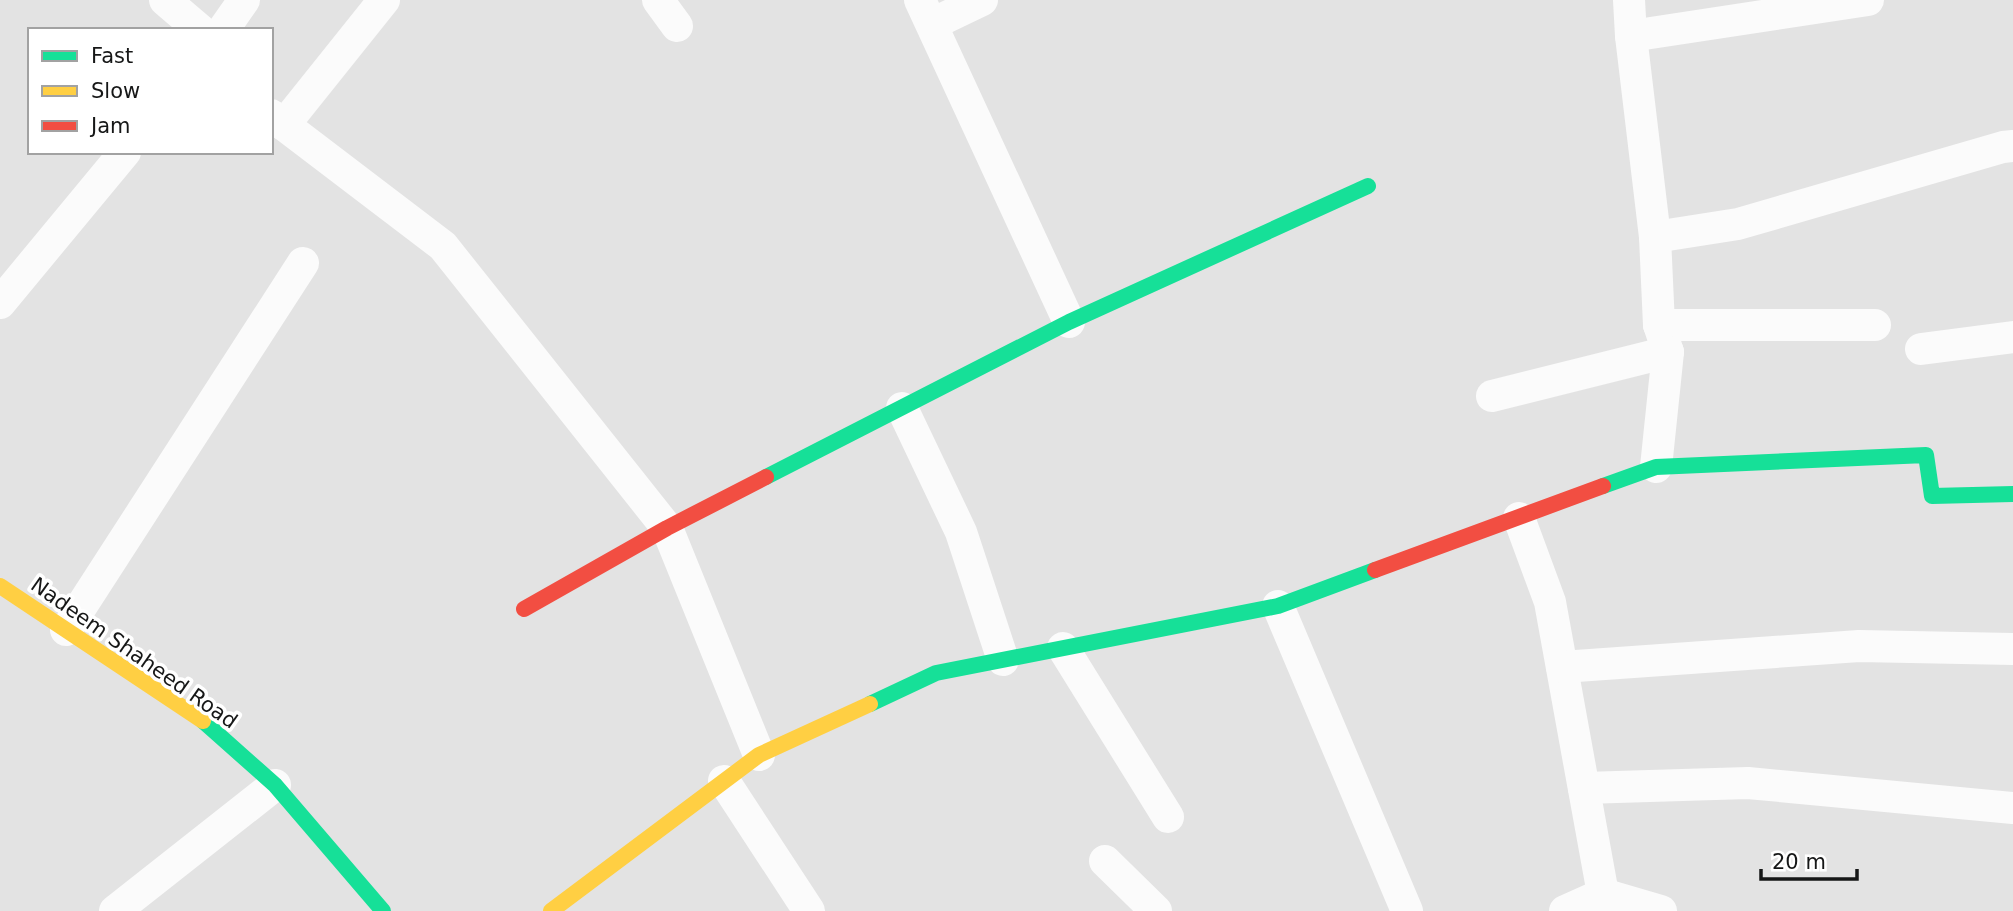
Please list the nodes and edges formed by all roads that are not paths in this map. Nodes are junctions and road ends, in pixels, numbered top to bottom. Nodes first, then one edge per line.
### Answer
1 (165, 0) edge
2 (244, 0) edge
3 (384, 0) edge
4 (657, 0) edge
5 (982, 0) edge
6 (1629, 0) edge
7 (1868, 0) edge
8 (926, 12) edge
9 (677, 26) dead end
10 (198, 28) edge
11 (224, 28) edge
12 (1631, 36) junction
13 (278, 120) edge
14 (2013, 146) edge
15 (123, 154) edge
16 (1368, 186) dead end
17 (1656, 237) junction
18 (303, 263) dead end
19 (0, 303) edge
20 (1069, 322) junction
21 (1875, 325) dead end
22 (2013, 337) edge
23 (1663, 339) junction
24 (1921, 349) dead end
25 (1492, 396) dead end
26 (902, 408) junction
27 (1656, 467) junction
28 (2013, 494) edge
29 (1519, 518) junction
30 (667, 528) junction
31 (0, 586) edge
32 (1278, 607) junction
33 (524, 609) dead end
34 (66, 630) junction
35 (1063, 648) junction
36 (2013, 649) edge
37 (1003, 660) junction
38 (1562, 667) junction
39 (759, 755) junction
40 (724, 781) junction
41 (275, 785) junction
42 (1584, 788) junction
43 (2013, 808) edge
44 (1168, 817) dead end
45 (1105, 861) dead end
46 (1603, 894) junction
47 (115, 911) edge
48 (383, 911) edge
49 (551, 911) edge
50 (809, 911) edge
51 (1156, 911) edge
52 (1407, 911) edge
53 (1565, 911) edge
54 (1661, 911) edge

1 - 10 street
2 - 11 street
3 - 13 street
4 - 9 street
5 - 8 street
6 - 12 street
7 - 12 street
8 - 20 street
12 - 17 street
13 - 30 street
14 - 17 street
15 - 19 street
16 - 20 street
17 - 23 street
18 - 34 street
20 - 26 street
21 - 23 street
22 - 24 street
23 - 25 street
23 - 27 street
26 - 30 street
26 - 37 street
27 - 28 street
27 - 29 street
29 - 32 street
29 - 38 street
30 - 33 street
30 - 39 street
31 - 34 street, Nadeem Shaheed Road
32 - 35 street
32 - 52 street
34 - 41 street, Nadeem Shaheed Road
35 - 37 street
35 - 44 street
36 - 38 street
37 - 39 street
38 - 42 street
39 - 40 street
40 - 49 street
40 - 50 street
41 - 47 street
41 - 48 street, Nadeem Shaheed Road
42 - 43 street
42 - 46 street
45 - 51 street
46 - 53 street
46 - 54 street

